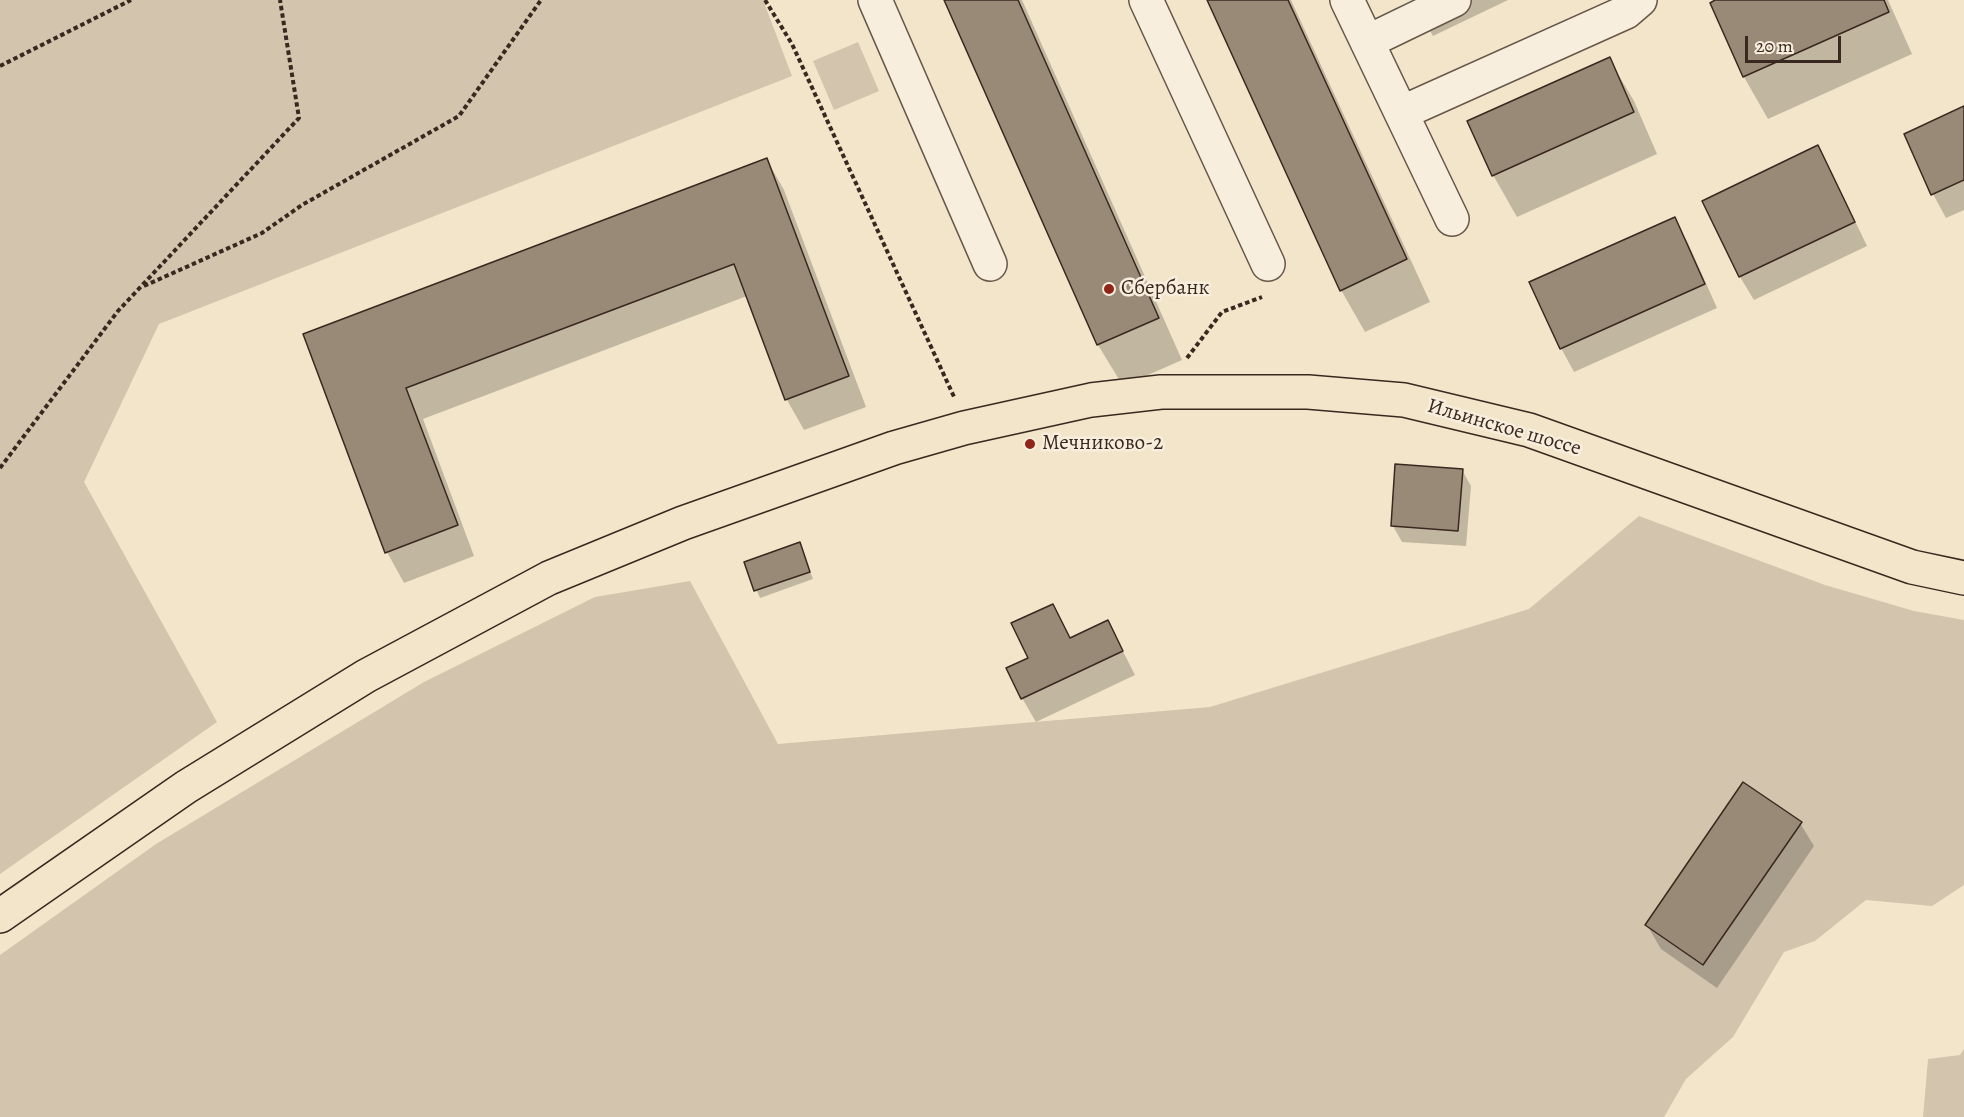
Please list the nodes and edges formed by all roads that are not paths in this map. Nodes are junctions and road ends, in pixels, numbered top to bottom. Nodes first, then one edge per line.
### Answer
1 (875, 0) edge
2 (1146, 0) edge
3 (1347, 0) edge
4 (1454, 0) edge
5 (1640, 0) edge
6 (1367, 42) junction
7 (1401, 113) junction
8 (1452, 219) dead end
9 (990, 264) dead end
10 (1268, 264) dead end
11 (1964, 578) edge
12 (0, 916) edge

1 - 9 lane
2 - 10 lane
3 - 6 lane
4 - 6 lane
5 - 7 lane
6 - 7 lane
7 - 8 lane
11 - 12 main road, Ильинское шоссе

